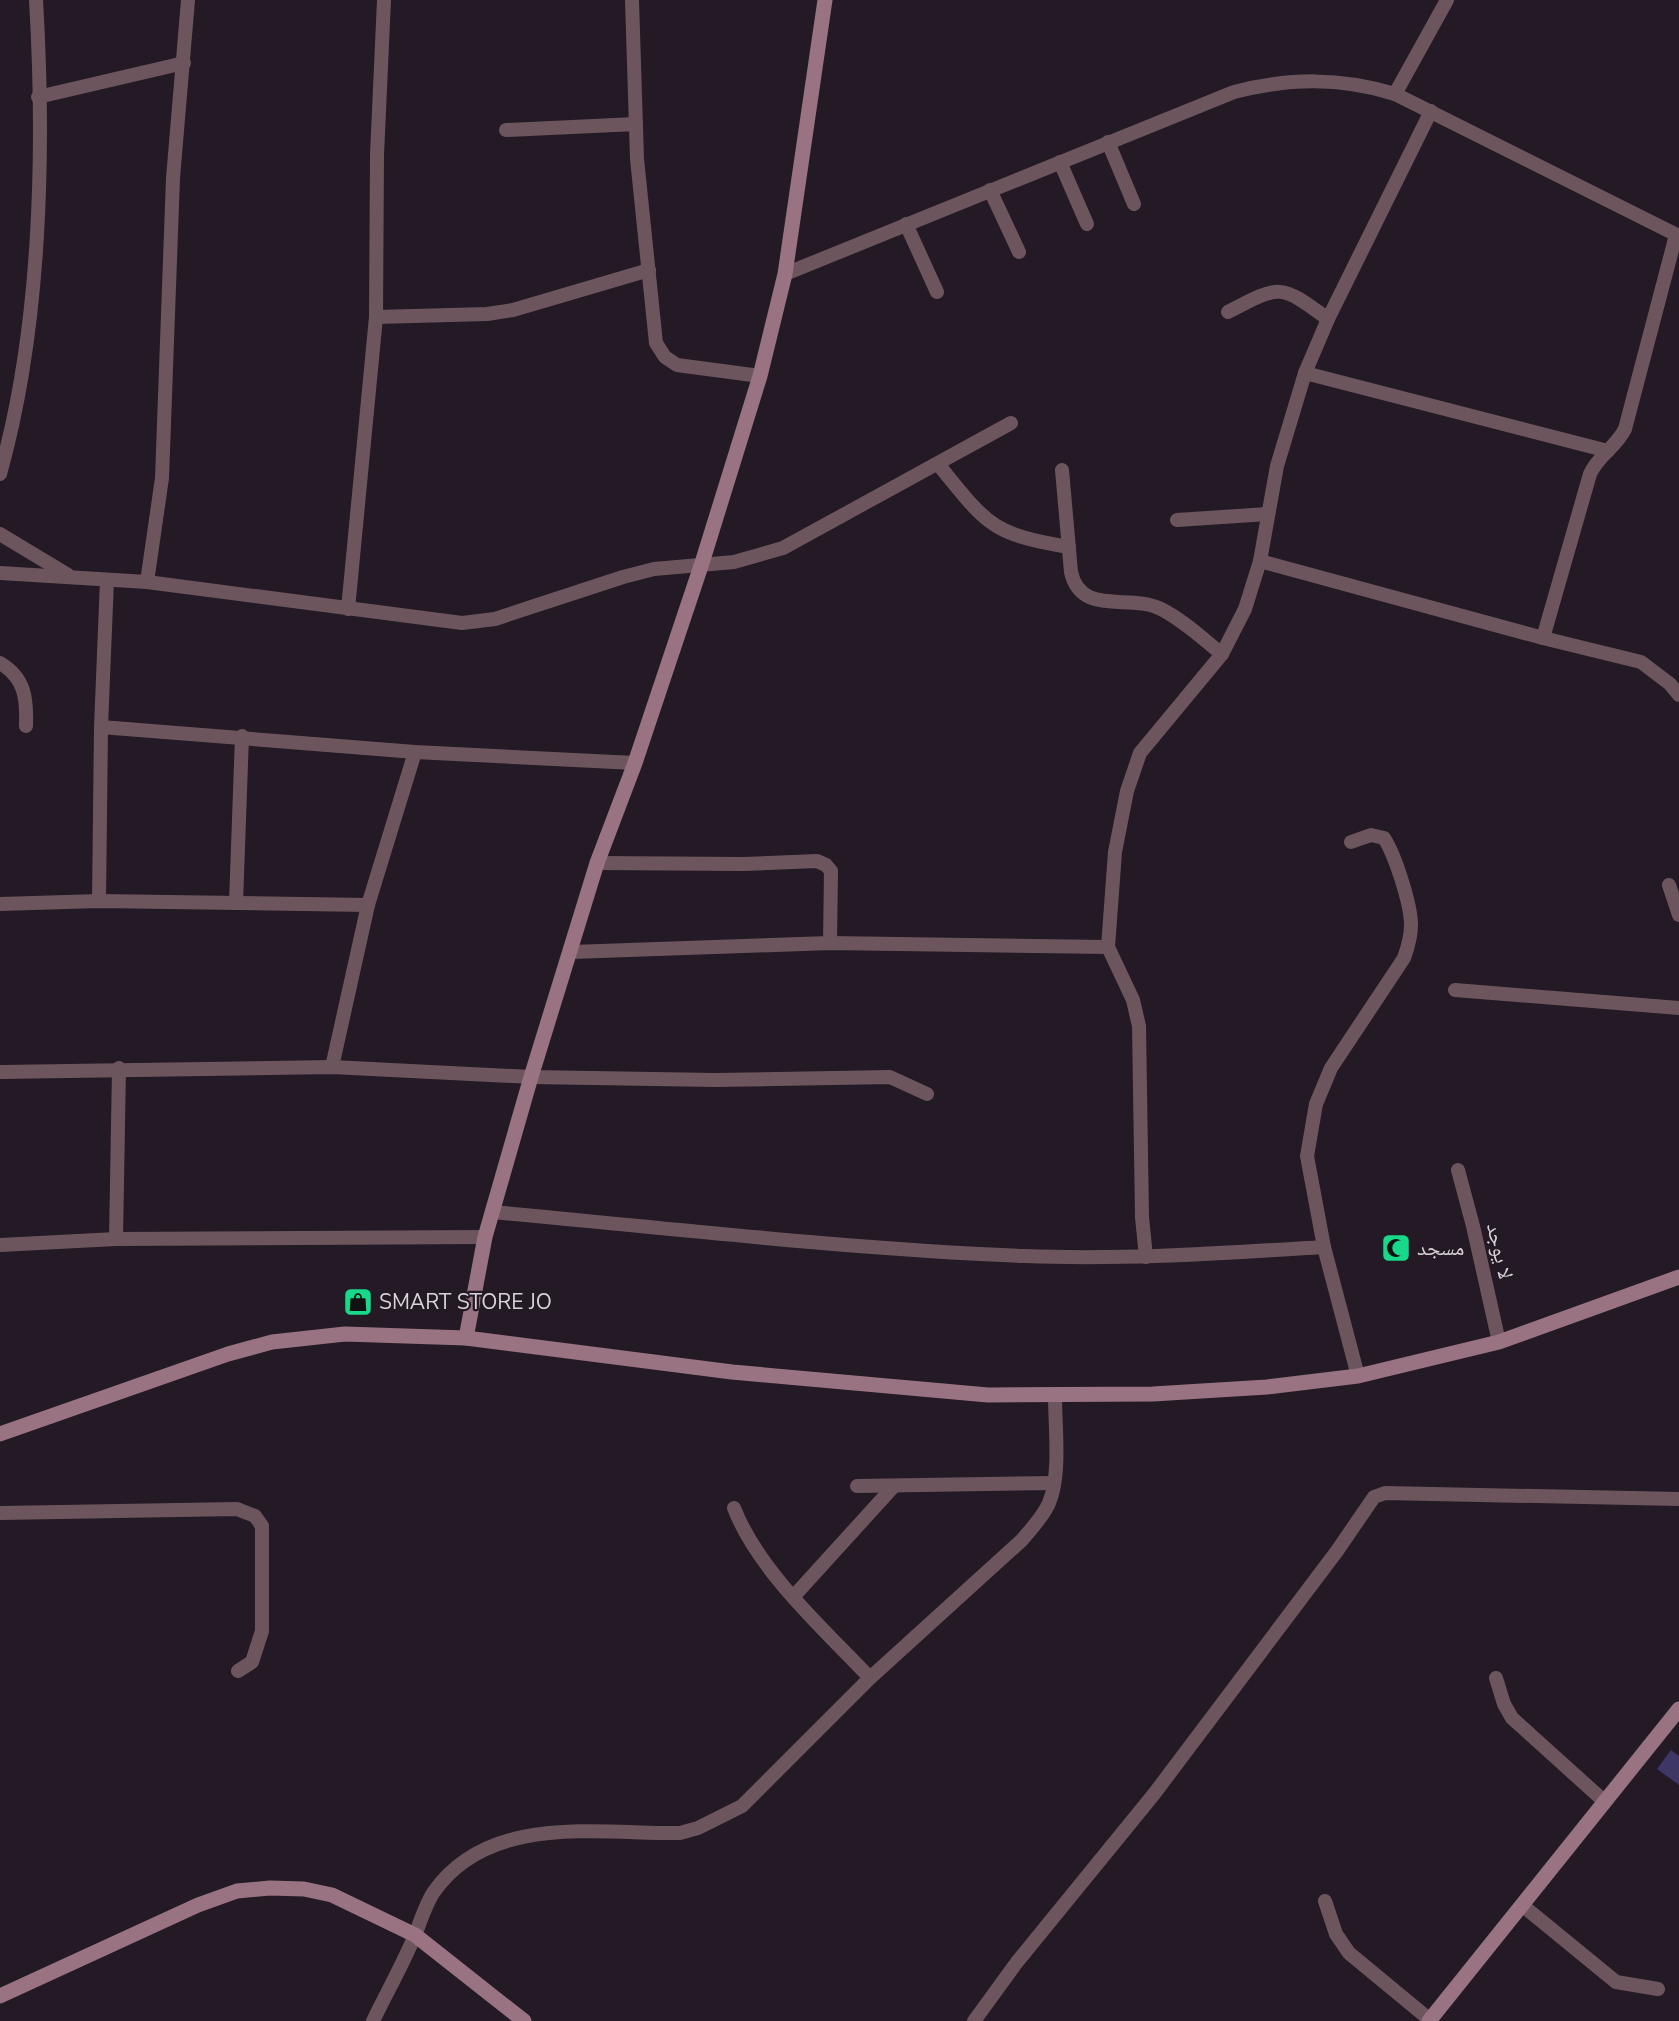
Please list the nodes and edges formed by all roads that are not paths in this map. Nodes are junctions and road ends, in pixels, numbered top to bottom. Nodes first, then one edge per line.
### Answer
1 (36, 0) edge
2 (188, 0) edge
3 (384, 0) edge
4 (632, 0) edge
5 (825, 0) edge
6 (1447, 0) edge
7 (184, 63) junction
8 (1395, 94) junction
9 (38, 97) junction
10 (1431, 111) junction
11 (636, 124) junction
12 (506, 130) dead end
13 (1108, 142) junction
14 (1060, 162) junction
15 (990, 190) junction
16 (1134, 204) dead end
17 (906, 224) junction
18 (1087, 224) dead end
19 (1678, 236) edge
20 (1019, 252) dead end
21 (649, 270) junction
22 (784, 274) junction
23 (937, 292) dead end
24 (1228, 312) dead end
25 (376, 317) junction
26 (1328, 319) junction
27 (1305, 373) junction
28 (760, 376) junction
29 (1011, 423) dead end
30 (1608, 450) junction
31 (938, 464) junction
32 (1062, 470) dead end
33 (0, 474) edge
34 (1268, 514) junction
35 (1177, 520) dead end
36 (0, 534) edge
37 (1069, 547) junction
38 (1260, 561) junction
39 (702, 563) junction
40 (0, 573) edge
41 (69, 577) junction
42 (107, 580) junction
43 (147, 582) junction
44 (348, 609) junction
45 (1543, 639) junction
46 (1222, 654) junction
47 (0, 663) edge
48 (1679, 695) edge
49 (26, 726) dead end
50 (101, 726) junction
51 (242, 736) junction
52 (415, 752) junction
53 (635, 763) junction
54 (1351, 842) dead end
55 (597, 863) junction
56 (1669, 885) dead end
57 (99, 901) junction
58 (236, 903) junction
59 (0, 904) edge
60 (368, 905) junction
61 (1679, 915) edge
62 (830, 943) junction
63 (1108, 947) junction
64 (572, 952) junction
65 (1455, 990) dead end
66 (1679, 1008) edge
67 (332, 1067) junction
68 (119, 1068) junction
69 (0, 1072) edge
70 (531, 1077) junction
71 (927, 1094) dead end
72 (1458, 1170) dead end
73 (492, 1212) junction
74 (485, 1238) junction
75 (116, 1239) junction
76 (0, 1245) edge
77 (1323, 1247) junction
78 (1146, 1257) junction
79 (1679, 1277) edge
80 (466, 1338) junction
81 (1498, 1342) junction
82 (1358, 1376) junction
83 (1055, 1397) junction
84 (0, 1434) edge
85 (1054, 1483) junction
86 (857, 1486) dead end
87 (894, 1486) junction
88 (1679, 1499) edge
89 (734, 1508) dead end
90 (0, 1514) edge
91 (794, 1596) junction
92 (238, 1671) dead end
93 (870, 1678) junction
94 (1496, 1678) dead end
95 (1679, 1709) edge
96 (1605, 1802) junction
97 (1324, 1901) dead end
98 (1522, 1905) junction
99 (415, 1935) junction
100 (1658, 1989) dead end
101 (0, 1996) edge
102 (1429, 2020) edge
103 (374, 2021) edge
104 (524, 2021) edge
105 (974, 2021) edge

1 - 9 street
2 - 7 street
3 - 25 street
4 - 11 street
5 - 22 street
6 - 8 street
7 - 9 street
7 - 43 street
8 - 10 street
8 - 13 street
9 - 33 street
10 - 19 street
10 - 26 street
11 - 12 street
11 - 21 street
13 - 14 street
13 - 16 street
14 - 15 street
14 - 18 street
15 - 17 street
15 - 20 street
17 - 22 street
17 - 23 street
19 - 30 street
21 - 25 street
21 - 28 street
22 - 28 street
24 - 26 street
25 - 44 street
26 - 27 street
27 - 30 street
27 - 34 street
28 - 39 street
29 - 31 street
30 - 45 street
31 - 37 street
31 - 39 street
32 - 37 street
34 - 35 street
34 - 38 street
36 - 41 street
37 - 46 street
38 - 45 street
38 - 46 street
39 - 44 street
39 - 53 street
40 - 41 street
41 - 42 street
42 - 43 street
42 - 50 street
43 - 44 street
45 - 48 street
46 - 63 street
47 - 49 street
50 - 51 street
50 - 57 street
51 - 52 street
51 - 58 street
52 - 53 street
52 - 60 street
53 - 55 street
54 - 77 street
55 - 62 street
55 - 64 street
56 - 61 street
57 - 58 street
57 - 59 street
58 - 60 street
60 - 67 street
62 - 63 street
62 - 64 street
63 - 78 street
64 - 70 street
65 - 66 street
67 - 68 street
67 - 70 street
68 - 69 street
68 - 75 street
70 - 71 street
70 - 73 street
72 - 81 street, لا يوجد
73 - 74 street
73 - 78 street
74 - 75 street
74 - 80 street
75 - 76 street
77 - 78 street
77 - 82 street
79 - 81 street
80 - 83 street
80 - 84 street
81 - 82 street
82 - 83 street
83 - 85 street
85 - 87 street
85 - 93 street
86 - 87 street
87 - 91 street
88 - 105 street
89 - 91 street
90 - 92 street
91 - 93 street
93 - 99 street
94 - 96 street
95 - 96 street
96 - 98 street
97 - 102 street
98 - 100 street
98 - 102 street
99 - 101 street
99 - 103 street
99 - 104 street

